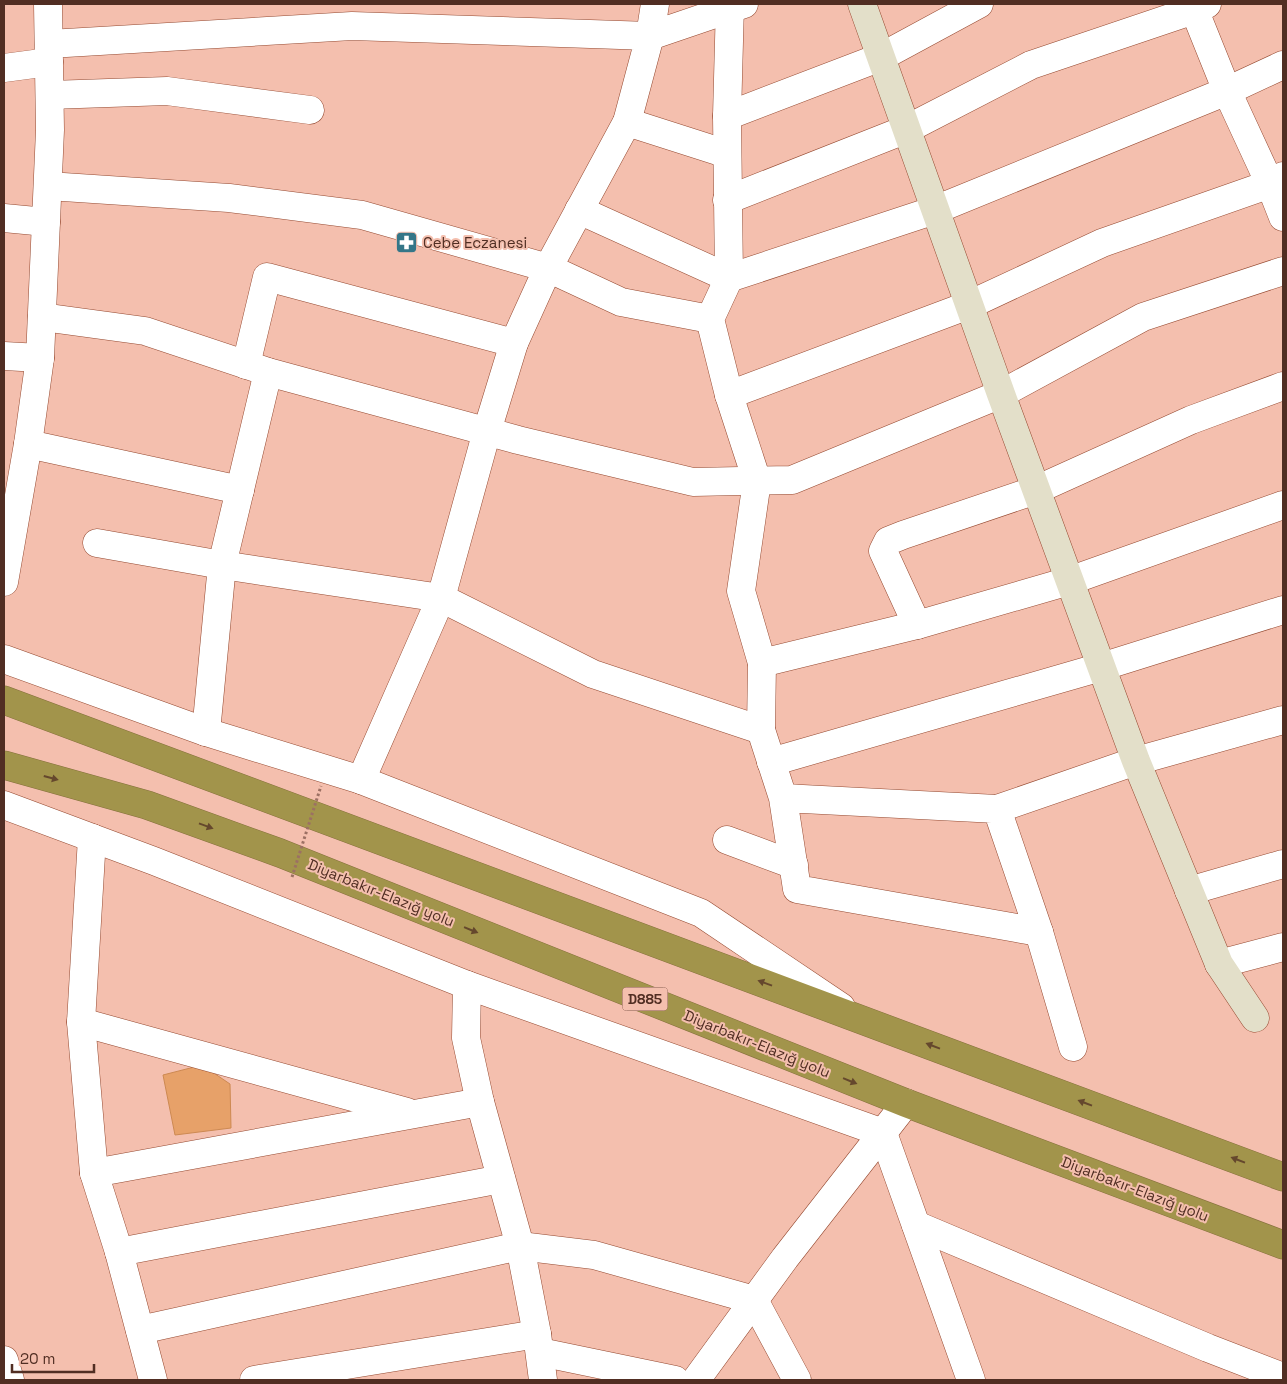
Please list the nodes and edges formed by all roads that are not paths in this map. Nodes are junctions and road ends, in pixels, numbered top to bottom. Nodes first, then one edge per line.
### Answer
1 (48, 4) edge
2 (655, 4) edge
3 (862, 4) edge
4 (979, 4) edge
5 (735, 6) edge
6 (1198, 6) edge
7 (650, 36) junction
8 (49, 53) junction
9 (881, 56) junction
10 (1283, 65) edge
11 (4, 68) edge
12 (1227, 91) junction
13 (50, 95) junction
14 (310, 110) dead end
15 (727, 116) junction
16 (627, 122) junction
17 (907, 129) junction
18 (727, 154) junction
19 (1276, 180) edge
20 (48, 186) junction
21 (727, 200) junction
22 (579, 210) junction
23 (936, 210) junction
24 (1283, 217) edge
25 (4, 218) edge
26 (46, 222) junction
27 (548, 268) junction
28 (1283, 271) edge
29 (728, 278) junction
30 (969, 305) junction
31 (42, 317) junction
32 (710, 319) junction
33 (514, 343) junction
34 (4, 356) edge
35 (40, 358) junction
36 (257, 369) junction
37 (1283, 386) edge
38 (1001, 394) junction
39 (729, 395) junction
40 (487, 431) junction
41 (28, 444) junction
42 (757, 481) junction
43 (240, 490) junction
44 (1036, 490) junction
45 (1283, 505) edge
46 (97, 543) dead end
47 (222, 565) junction
48 (1069, 581) junction
49 (4, 582) edge
50 (440, 598) junction
51 (1283, 610) edge
52 (916, 625) junction
53 (4, 659) edge
54 (762, 663) junction
55 (1101, 667) junction
56 (4, 700) edge
57 (1283, 720) edge
58 (762, 730) junction
59 (206, 732) junction
60 (1136, 761) junction
61 (771, 762) junction
62 (4, 765) edge
63 (361, 780) junction
64 (783, 798) junction
65 (4, 805) edge
66 (997, 808) junction
67 (92, 838) junction
68 (727, 840) dead end
69 (1283, 864) edge
70 (794, 866) junction
71 (1189, 891) junction
72 (1039, 932) junction
73 (1283, 947) edge
74 (1219, 964) junction
75 (467, 986) junction
76 (854, 1016) junction
77 (1255, 1018) dead end
78 (81, 1022) junction
79 (1073, 1047) dead end
80 (480, 1102) junction
81 (906, 1103) junction
82 (414, 1114) junction
83 (883, 1133) junction
84 (94, 1174) junction
85 (1283, 1177) edge
86 (501, 1179) junction
87 (916, 1225) junction
88 (1283, 1245) edge
89 (520, 1246) junction
90 (119, 1252) junction
91 (754, 1300) junction
92 (140, 1330) junction
93 (538, 1343) junction
94 (4, 1360) edge
95 (1283, 1377) edge
96 (10, 1380) edge
97 (153, 1380) edge
98 (254, 1380) edge
99 (543, 1380) edge
100 (674, 1380) edge
101 (696, 1380) edge
102 (797, 1380) edge
103 (971, 1380) edge

1 - 8 street
2 - 7 street
3 - 9 street
4 - 9 street
5 - 7 street
5 - 15 street
6 - 12 street
6 - 17 street
7 - 8 street
7 - 16 street
8 - 11 street
8 - 13 street
9 - 15 street
9 - 17 street
10 - 12 street
12 - 19 street
12 - 23 street
13 - 14 street
13 - 20 street
15 - 18 street
16 - 18 street
16 - 22 street
17 - 21 street
17 - 23 street
18 - 21 street
19 - 24 street
19 - 30 street
20 - 26 street
20 - 27 street
21 - 29 street
22 - 27 street
22 - 29 street
23 - 29 street
23 - 30 street
25 - 26 street
26 - 31 street
27 - 32 street
27 - 33 street
28 - 38 street
29 - 32 street
30 - 38 street
30 - 39 street
31 - 35 street
31 - 36 street
32 - 39 street
33 - 36 street
33 - 40 street
34 - 35 street
35 - 41 street
36 - 40 street
36 - 43 street
37 - 44 street
38 - 42 street
38 - 44 street
39 - 42 street
40 - 42 street
40 - 50 street
41 - 43 street
41 - 49 street
42 - 54 street
43 - 47 street
44 - 48 street
44 - 52 street
45 - 48 street
46 - 47 street
47 - 50 street
47 - 59 street
48 - 52 street
48 - 55 street
50 - 58 street
50 - 63 street
51 - 55 street
52 - 54 street
53 - 59 street
54 - 58 street
55 - 60 street
55 - 61 street
76 -> 56 highway
57 - 60 street
58 - 61 street
59 - 63 street
60 - 66 street
60 - 71 street
61 - 64 street
62 -> 81 highway, Diyarbakır-Elazığ yolu / D885
63 - 76 street
64 - 66 street
64 - 70 street
65 - 67 street
66 - 72 street
67 - 75 street
67 - 78 street
68 - 70 street
69 - 71 street
70 - 72 street
71 - 74 street
72 - 79 street
73 - 74 street
74 - 77 street
75 - 80 street
75 - 83 street
85 -> 76 highway
78 - 82 street
78 - 84 street
80 - 82 street
80 - 86 street
81 - 83 street
81 - 88 highway, Diyarbakır-Elazığ yolu / D885
82 - 84 street
83 - 87 street
83 - 91 street
84 - 90 street
86 - 89 street
86 - 90 street
87 - 95 street
87 - 103 street
89 - 91 street
89 - 92 street
89 - 93 street
90 - 92 street
91 - 101 street
91 - 102 street
92 - 97 street
93 - 98 street
93 - 99 street
93 - 100 street
94 - 96 street

